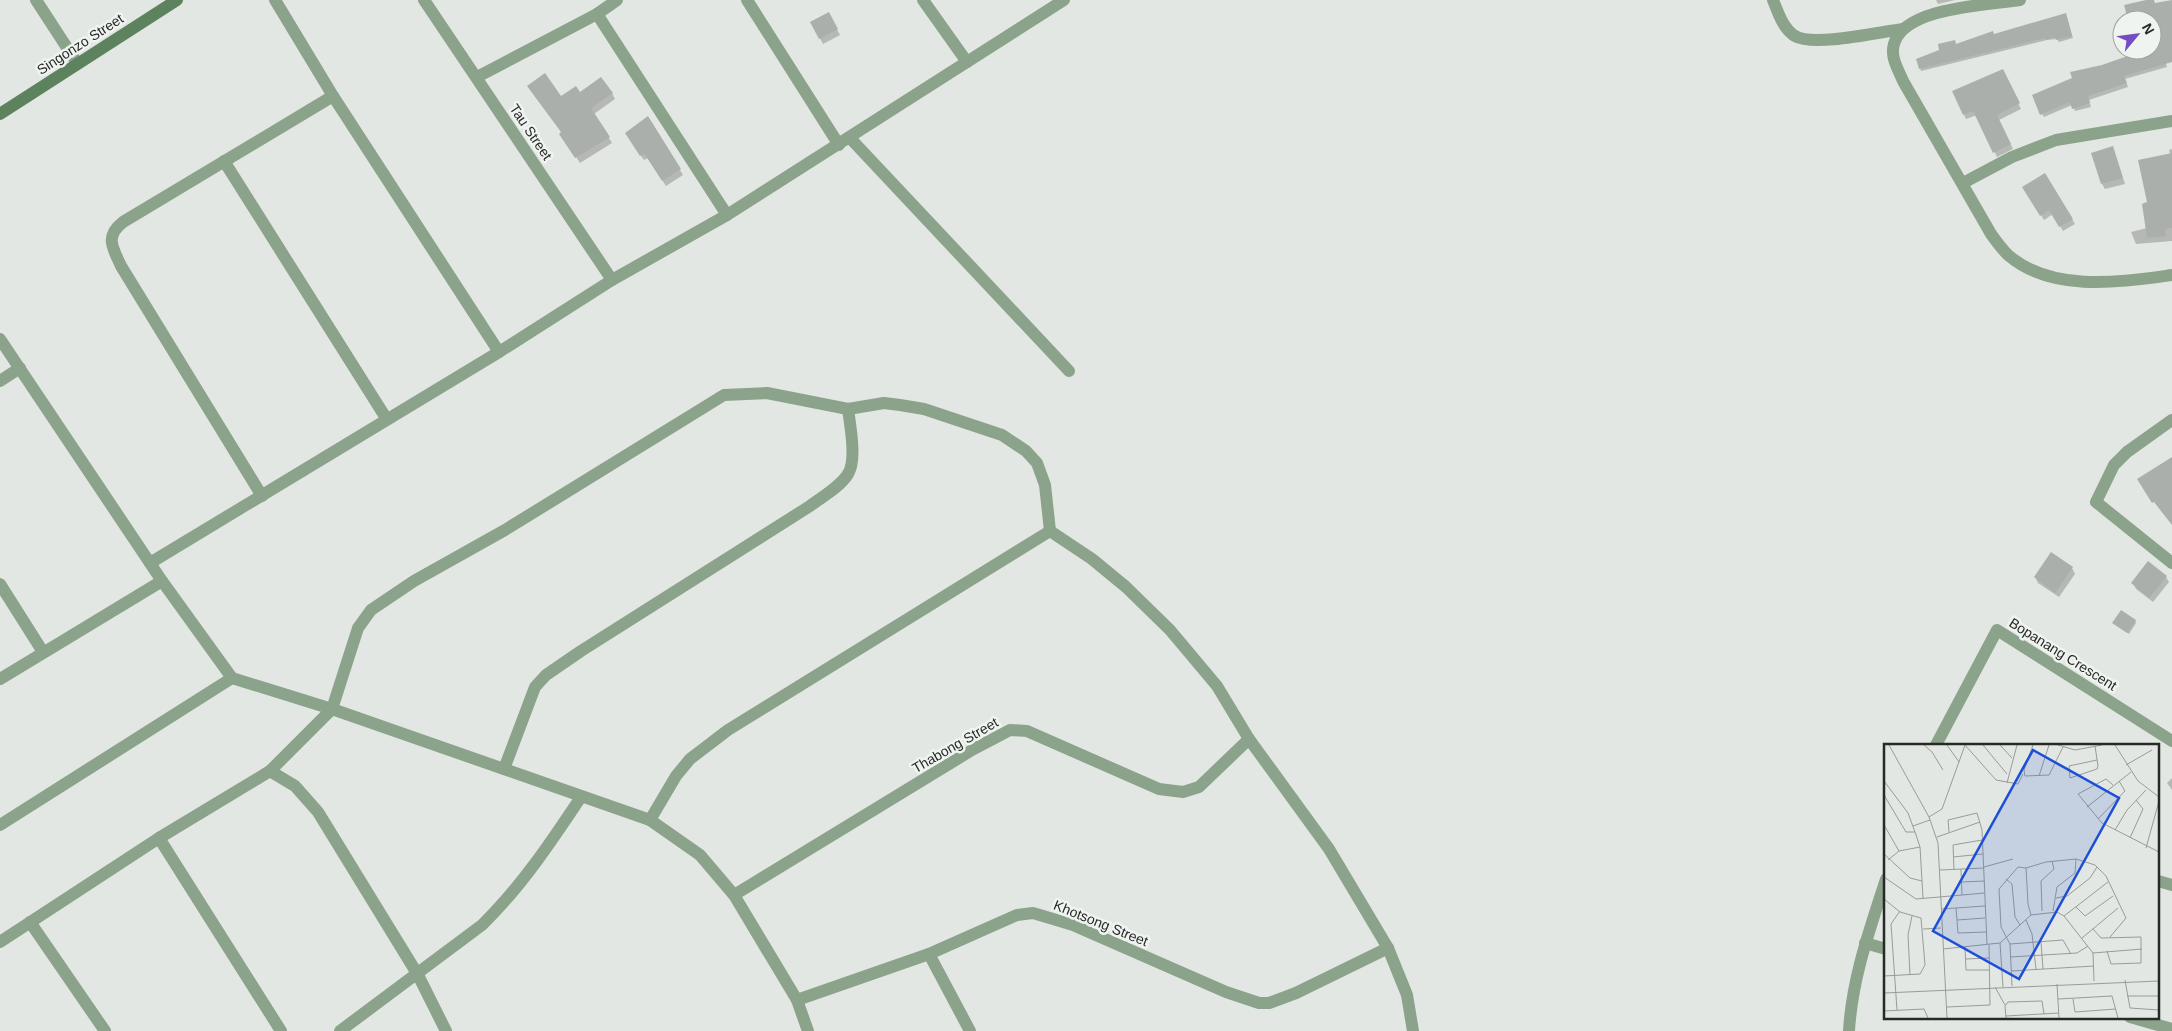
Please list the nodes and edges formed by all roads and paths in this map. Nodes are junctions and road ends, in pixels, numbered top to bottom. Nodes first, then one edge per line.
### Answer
1 (36, 0) edge
2 (177, 0) edge
3 (275, 0) edge
4 (424, 0) edge
5 (617, 0) edge
6 (747, 0) edge
7 (923, 0) edge
8 (1064, 0) edge
9 (1773, 0) edge
10 (2020, 0) edge
11 (597, 14) junction
12 (1903, 29) junction
13 (966, 62) junction
14 (77, 63) junction
15 (477, 77) junction
16 (333, 96) junction
17 (0, 114) edge
18 (2172, 121) edge
19 (850, 138) junction
20 (839, 145) junction
21 (224, 161) junction
22 (1963, 183) junction
23 (727, 216) junction
24 (2172, 275) edge
25 (612, 280) junction
26 (0, 339) edge
27 (499, 352) junction
28 (20, 368) junction
29 (1068, 371) dead end
30 (0, 381) edge
31 (848, 409) junction
32 (386, 418) junction
33 (2172, 420) edge
34 (262, 496) junction
35 (1050, 531) junction
36 (150, 562) junction
37 (2172, 563) edge
38 (162, 581) junction
39 (0, 584) edge
40 (43, 652) junction
41 (232, 678) junction
42 (0, 679) edge
43 (332, 709) junction
44 (1249, 739) junction
45 (2172, 740) edge
46 (1937, 744) edge
47 (504, 769) junction
48 (270, 771) junction
49 (581, 797) junction
50 (650, 820) junction
51 (0, 825) edge
52 (159, 838) junction
53 (1884, 886) edge
54 (734, 895) junction
55 (30, 922) junction
56 (0, 942) edge
57 (1865, 943) junction
58 (1388, 948) junction
59 (1884, 948) edge
60 (930, 954) junction
61 (418, 975) junction
62 (797, 1000) junction
63 (2134, 1018) edge
64 (2172, 1029) edge
65 (105, 1031) edge
66 (281, 1031) edge
67 (340, 1031) edge
68 (446, 1031) edge
69 (808, 1031) edge
70 (970, 1031) edge
71 (1413, 1031) edge
72 (1849, 1031) edge

1 - 14 street
2 - 14 street, Singonzo Street
3 - 16 street
4 - 15 street, Tau Street
5 - 11 street
6 - 20 street
7 - 13 street
8 - 13 street
9 - 12 street
10 - 12 street
11 - 15 street
11 - 23 street
12 - 22 street
13 - 19 street
14 - 17 street, Singonzo Street
15 - 25 street, Tau Street
16 - 21 street
16 - 27 street
18 - 22 street
19 - 20 street
19 - 29 street
20 - 23 street
21 - 32 street
21 - 34 street
22 - 24 street
23 - 25 street
25 - 27 street
26 - 28 street
27 - 32 street
28 - 30 street
28 - 36 street
31 - 35 street
31 - 43 street
31 - 47 street
32 - 34 street
33 - 37 street
34 - 36 street
35 - 44 street
35 - 50 street
36 - 38 street
38 - 40 street
38 - 41 street
39 - 40 street
40 - 42 street
41 - 43 street
41 - 51 street
43 - 47 street
43 - 48 street
44 - 54 street, Thabong Street
44 - 58 street
45 - 46 street, Bopanang Crescent
47 - 49 street
48 - 52 street
48 - 61 street
49 - 50 street
49 - 61 street
50 - 54 street
52 - 55 street
52 - 66 street
53 - 57 street
54 - 62 street
55 - 56 street
55 - 65 street
57 - 59 street
57 - 72 street
58 - 60 street, Khotsong Street
58 - 71 street
60 - 62 street, Khotsong Street
60 - 70 street
61 - 67 street
61 - 68 street
62 - 69 street
63 - 64 street

